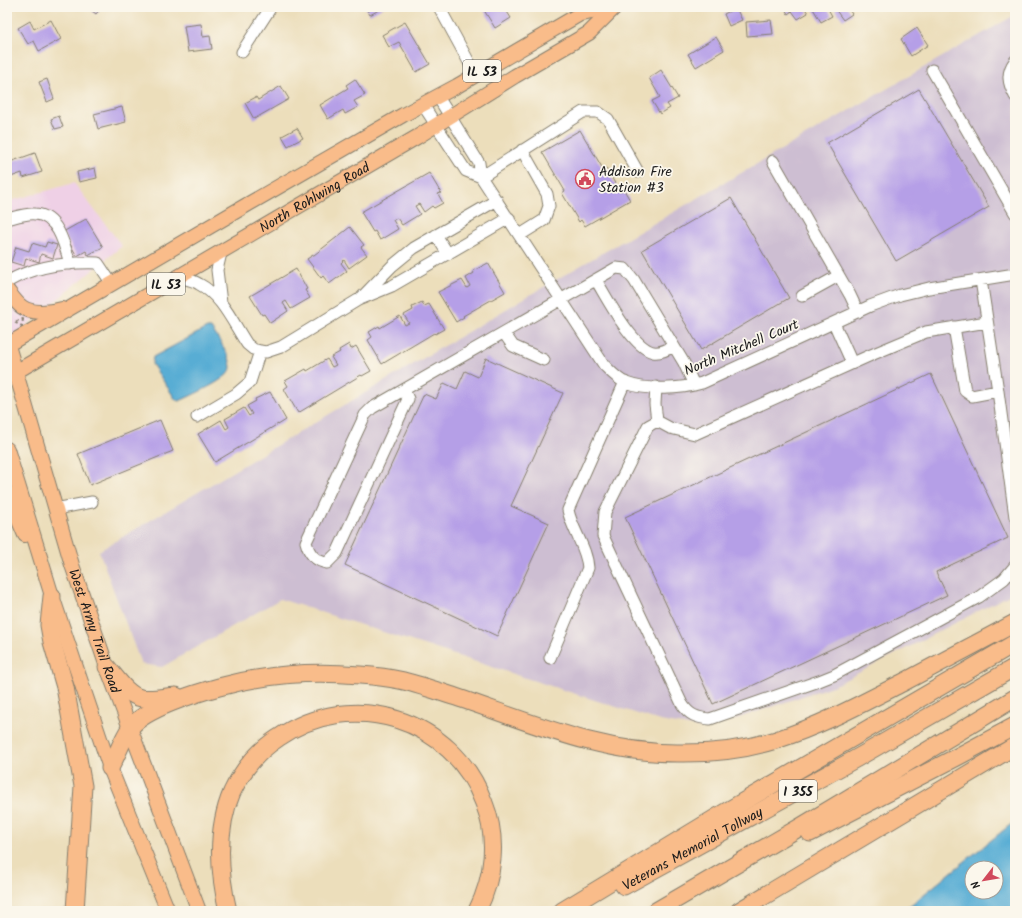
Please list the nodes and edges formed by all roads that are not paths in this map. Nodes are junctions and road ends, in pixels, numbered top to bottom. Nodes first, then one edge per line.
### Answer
1 (271, 7) edge
2 (439, 7) edge
3 (614, 7) edge
4 (242, 52) dead end
5 (1015, 60) edge
6 (932, 70) dead end
7 (476, 75) junction
8 (1015, 96) edge
9 (438, 97) junction
10 (423, 105) junction
11 (451, 116) junction
12 (436, 125) junction
13 (522, 150) junction
14 (773, 161) dead end
15 (638, 172) dead end
16 (481, 176) junction
17 (497, 200) junction
18 (1015, 213) edge
19 (509, 218) junction
20 (7, 219) edge
21 (436, 235) junction
22 (520, 235) junction
23 (221, 253) junction
24 (448, 254) junction
25 (70, 264) junction
26 (1015, 274) edge
27 (838, 276) junction
28 (178, 277) junction
29 (596, 280) junction
30 (981, 280) junction
31 (7, 282) edge
32 (112, 284) junction
33 (7, 290) edge
34 (802, 296) dead end
35 (358, 300) junction
36 (562, 300) junction
37 (221, 303) junction
38 (78, 304) junction
39 (858, 312) junction
40 (834, 322) junction
41 (987, 322) junction
42 (954, 327) junction
43 (504, 333) junction
44 (7, 344) edge
45 (674, 346) junction
46 (260, 351) junction
47 (544, 360) dead end
48 (852, 363) junction
49 (11, 374) edge
50 (625, 382) junction
51 (694, 385) junction
52 (656, 387) junction
53 (404, 390) junction
54 (998, 391) junction
55 (197, 417) dead end
56 (657, 421) junction
57 (7, 449) edge
58 (7, 494) edge
59 (92, 502) dead end
60 (55, 509) junction
61 (1015, 517) edge
62 (1015, 566) edge
63 (52, 596) junction
64 (1015, 623) edge
65 (1015, 643) edge
66 (550, 658) dead end
67 (107, 667) junction
68 (1015, 667) edge
69 (190, 695) junction
70 (1015, 698) edge
71 (1015, 726) edge
72 (130, 728) junction
73 (1015, 746) edge
74 (110, 768) junction
75 (75, 911) edge
76 (168, 911) edge
77 (199, 911) edge
78 (228, 911) edge
79 (477, 911) edge
80 (562, 911) edge
81 (578, 911) edge
82 (658, 911) edge
83 (739, 911) edge

1 - 4 street
2 - 7 street
3 - 7 main road, North Rohlwing Road / IL 53
3 - 11 main road, North Rohlwing Road / IL 53
5 - 8 street
6 - 18 street
7 - 9 main road, North Rohlwing Road / IL 53
9 - 10 main road, North Rohlwing Road / IL 53
9 - 11 street, North Mitchell Court
10 - 12 street
10 - 32 main road, North Rohlwing Road / IL 53
11 - 12 main road, North Rohlwing Road / IL 53
11 - 16 street, North Mitchell Court
12 - 16 street
12 - 23 main road, North Rohlwing Road / IL 53
13 - 15 street
13 - 16 street
13 - 22 street
14 - 27 street
16 - 17 street, North Mitchell Court
17 - 19 street, North Mitchell Court
17 - 21 street
19 - 22 street, North Mitchell Court
19 - 24 street
20 - 25 street
21 - 24 street
21 - 35 street
22 - 36 street, North Mitchell Court
23 - 28 main road, North Rohlwing Road / IL 53
23 - 37 street
24 - 35 street
25 - 31 street
25 - 32 street
26 - 30 street, North Mitchell Court
27 - 34 street
27 - 39 street
28 - 37 street
28 - 49 main road, North Rohlwing Road / IL 53
29 - 36 street
29 - 45 street
29 - 45 street
30 - 39 street, North Mitchell Court
30 - 41 street
32 - 38 main road, North Rohlwing Road / IL 53
33 - 38 main road
35 - 46 street
36 - 43 street
36 - 50 street, North Mitchell Court
37 - 46 street
38 - 44 main road, North Rohlwing Road / IL 53
39 - 40 street, North Mitchell Court
40 - 48 street
40 - 51 street, North Mitchell Court
41 - 42 street
41 - 54 street
42 - 48 street
42 - 54 street
43 - 47 street
43 - 53 street
44 - 49 main road, West Army Trail Road
45 - 51 street
46 - 55 street
48 - 56 street
49 - 60 main road, West Army Trail Road
50 - 52 street, North Mitchell Court
50 - 66 street
51 - 52 street, North Mitchell Court
52 - 56 street
53 - 53 street
54 - 61 street
56 - 62 street
57 - 63 main road, West Army Trail Road
58 - 63 main road
59 - 60 street
60 - 67 main road, West Army Trail Road
63 - 74 main road, West Army Trail Road
63 - 75 highway
64 - 69 highway
65 - 80 highway
67 - 69 highway
67 - 72 main road, West Army Trail Road
68 - 81 highway, Veterans Memorial Tollway / I 355
69 - 72 highway
70 - 82 highway, I 355
71 - 82 highway
72 - 74 highway
72 - 77 main road, West Army Trail Road
73 - 83 highway
74 - 76 main road, West Army Trail Road
78 - 79 highway

